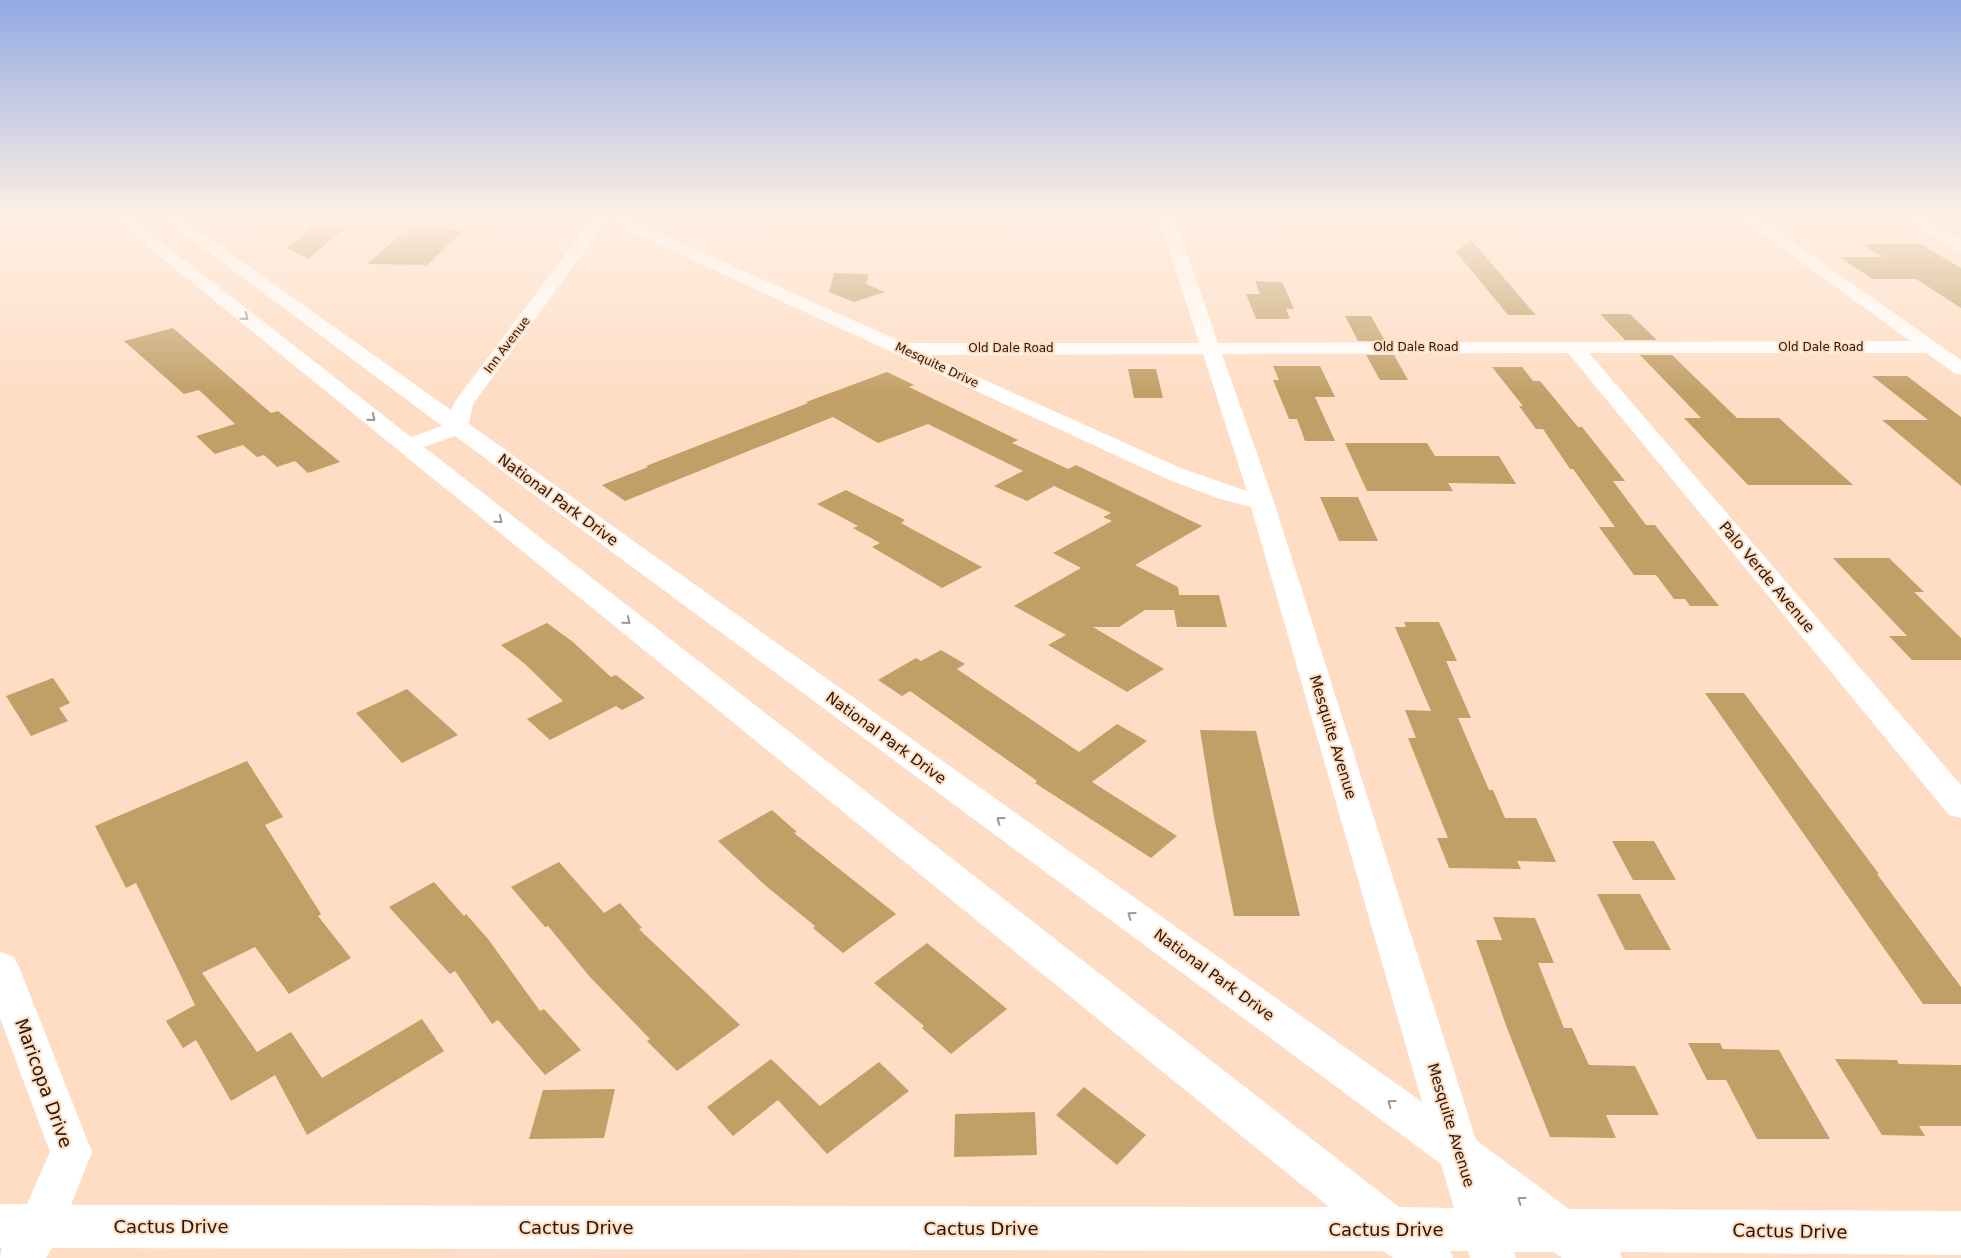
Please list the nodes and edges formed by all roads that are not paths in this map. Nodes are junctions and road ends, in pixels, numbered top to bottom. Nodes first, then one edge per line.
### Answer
1 (200, 278) edge
2 (253, 278) edge
3 (557, 278) edge
4 (745, 278) edge
5 (1187, 278) edge
6 (1833, 278) edge
7 (1210, 347) junction
8 (1930, 347) junction
9 (1574, 348) junction
10 (902, 349) junction
11 (1961, 369) edge
12 (458, 427) junction
13 (407, 446) junction
14 (1262, 502) junction
15 (1961, 806) edge
16 (0, 967) edge
17 (1458, 1152) junction
18 (1391, 1229) junction
19 (1560, 1229) junction
20 (1961, 1233) edge
21 (20, 1237) edge
22 (1489, 1244) edge
23 (1430, 1258) edge
24 (1599, 1258) edge

1 -> 13 street
2 - 12 street, National Park Drive
3 - 12 street, Inn Avenue
4 - 10 street, Mesquite Drive
5 - 7 street, Mesquite Avenue
6 - 8 street
7 - 9 street, Old Dale Road
7 - 10 street, Old Dale Road
7 - 14 street, Mesquite Avenue
8 - 9 street, Old Dale Road
8 - 11 street
9 - 15 street, Palo Verde Avenue
10 - 14 street, Mesquite Drive
12 - 13 street
17 -> 12 street, National Park Drive
13 -> 18 street
14 - 17 street, Mesquite Avenue
16 - 21 street, Maricopa Drive
19 -> 17 street, National Park Drive
17 - 22 street, Mesquite Avenue
18 - 21 street, Cactus Drive
18 - 22 street, Cactus Drive
18 - 23 street
19 - 20 street, Cactus Drive
19 - 22 street, Cactus Drive
19 - 24 street, National Park Drive

